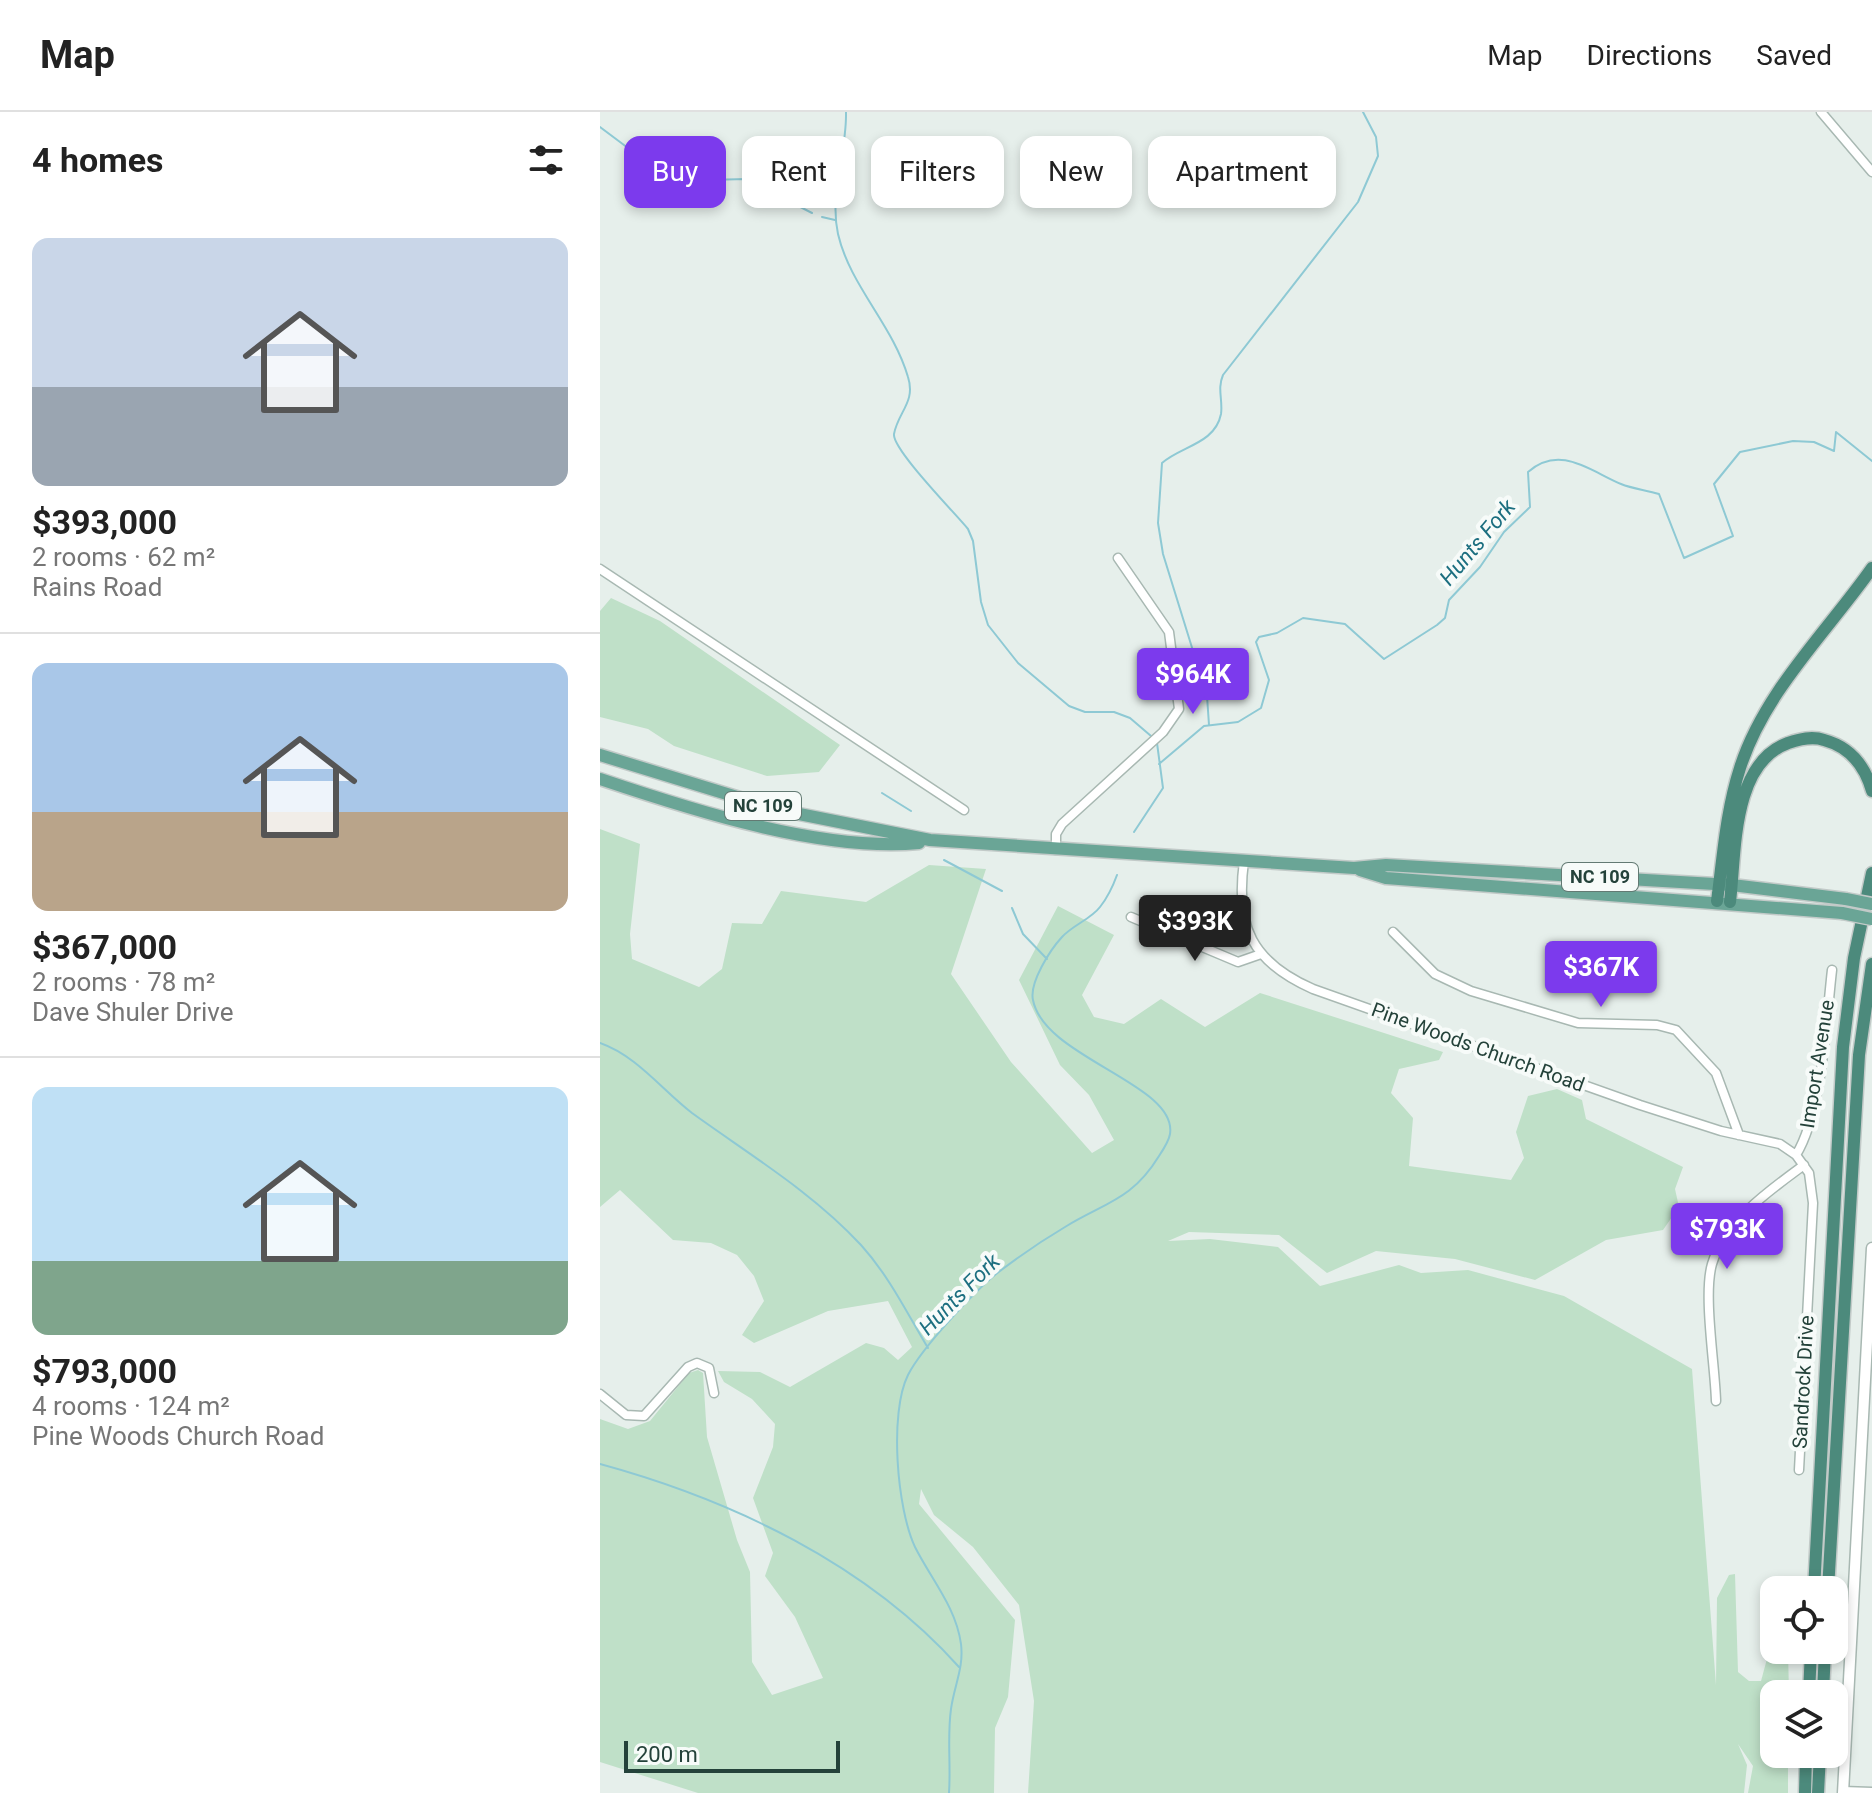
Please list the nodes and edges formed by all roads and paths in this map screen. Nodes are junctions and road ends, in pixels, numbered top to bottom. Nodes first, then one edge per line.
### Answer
1 (1821, 112) edge
2 (1872, 172) edge
3 (1118, 558) dead end
4 (1872, 568) edge
5 (600, 569) edge
6 (600, 755) edge
7 (600, 779) edge
8 (1872, 791) edge
9 (964, 810) dead end
10 (930, 840) junction
11 (1056, 851) junction
12 (1244, 861) junction
13 (1354, 868) junction
14 (1872, 873) edge
15 (1726, 885) junction
16 (1724, 902) junction
17 (1872, 904) edge
18 (1131, 917) dead end
19 (1872, 919) edge
20 (1393, 932) dead end
21 (1261, 954) junction
22 (1872, 964) edge
23 (1832, 970) dead end
24 (1739, 1135) junction
25 (1796, 1155) junction
26 (1804, 1165) junction
27 (1872, 1248) edge
28 (714, 1393) dead end
29 (600, 1394) edge
30 (1716, 1401) dead end
31 (1799, 1470) dead end
32 (1815, 1576) edge
33 (1829, 1576) edge
34 (1806, 1768) edge
35 (1819, 1768) edge
36 (1843, 1792) edge
37 (1872, 1792) edge
38 (1805, 1793) edge
39 (1818, 1793) edge

1 - 2 street
3 - 11 street
4 - 15 highway
5 - 9 street
6 - 10 main road, NC 109
7 - 10 main road, NC 109
8 - 15 highway
10 - 11 main road, NC 109
11 - 12 main road, NC 109
12 - 13 main road, NC 109
12 - 21 street, Pine Woods Church Road
13 - 15 main road, NC 109
13 - 16 main road, NC 109
14 - 32 highway
15 - 16 highway
15 - 17 main road, NC 109, bridge
16 - 19 main road, NC 109, bridge
18 - 21 street
20 - 24 street
21 - 24 street, Pine Woods Church Road
22 - 33 highway
23 - 25 street, Import Avenue
24 - 25 street, Pine Woods Church Road
25 - 26 street, Sandrock Drive
26 - 30 street
26 - 31 street, Sandrock Drive
27 - 36 street
28 - 29 street
34 - 38 highway
35 - 39 highway
36 - 37 street

